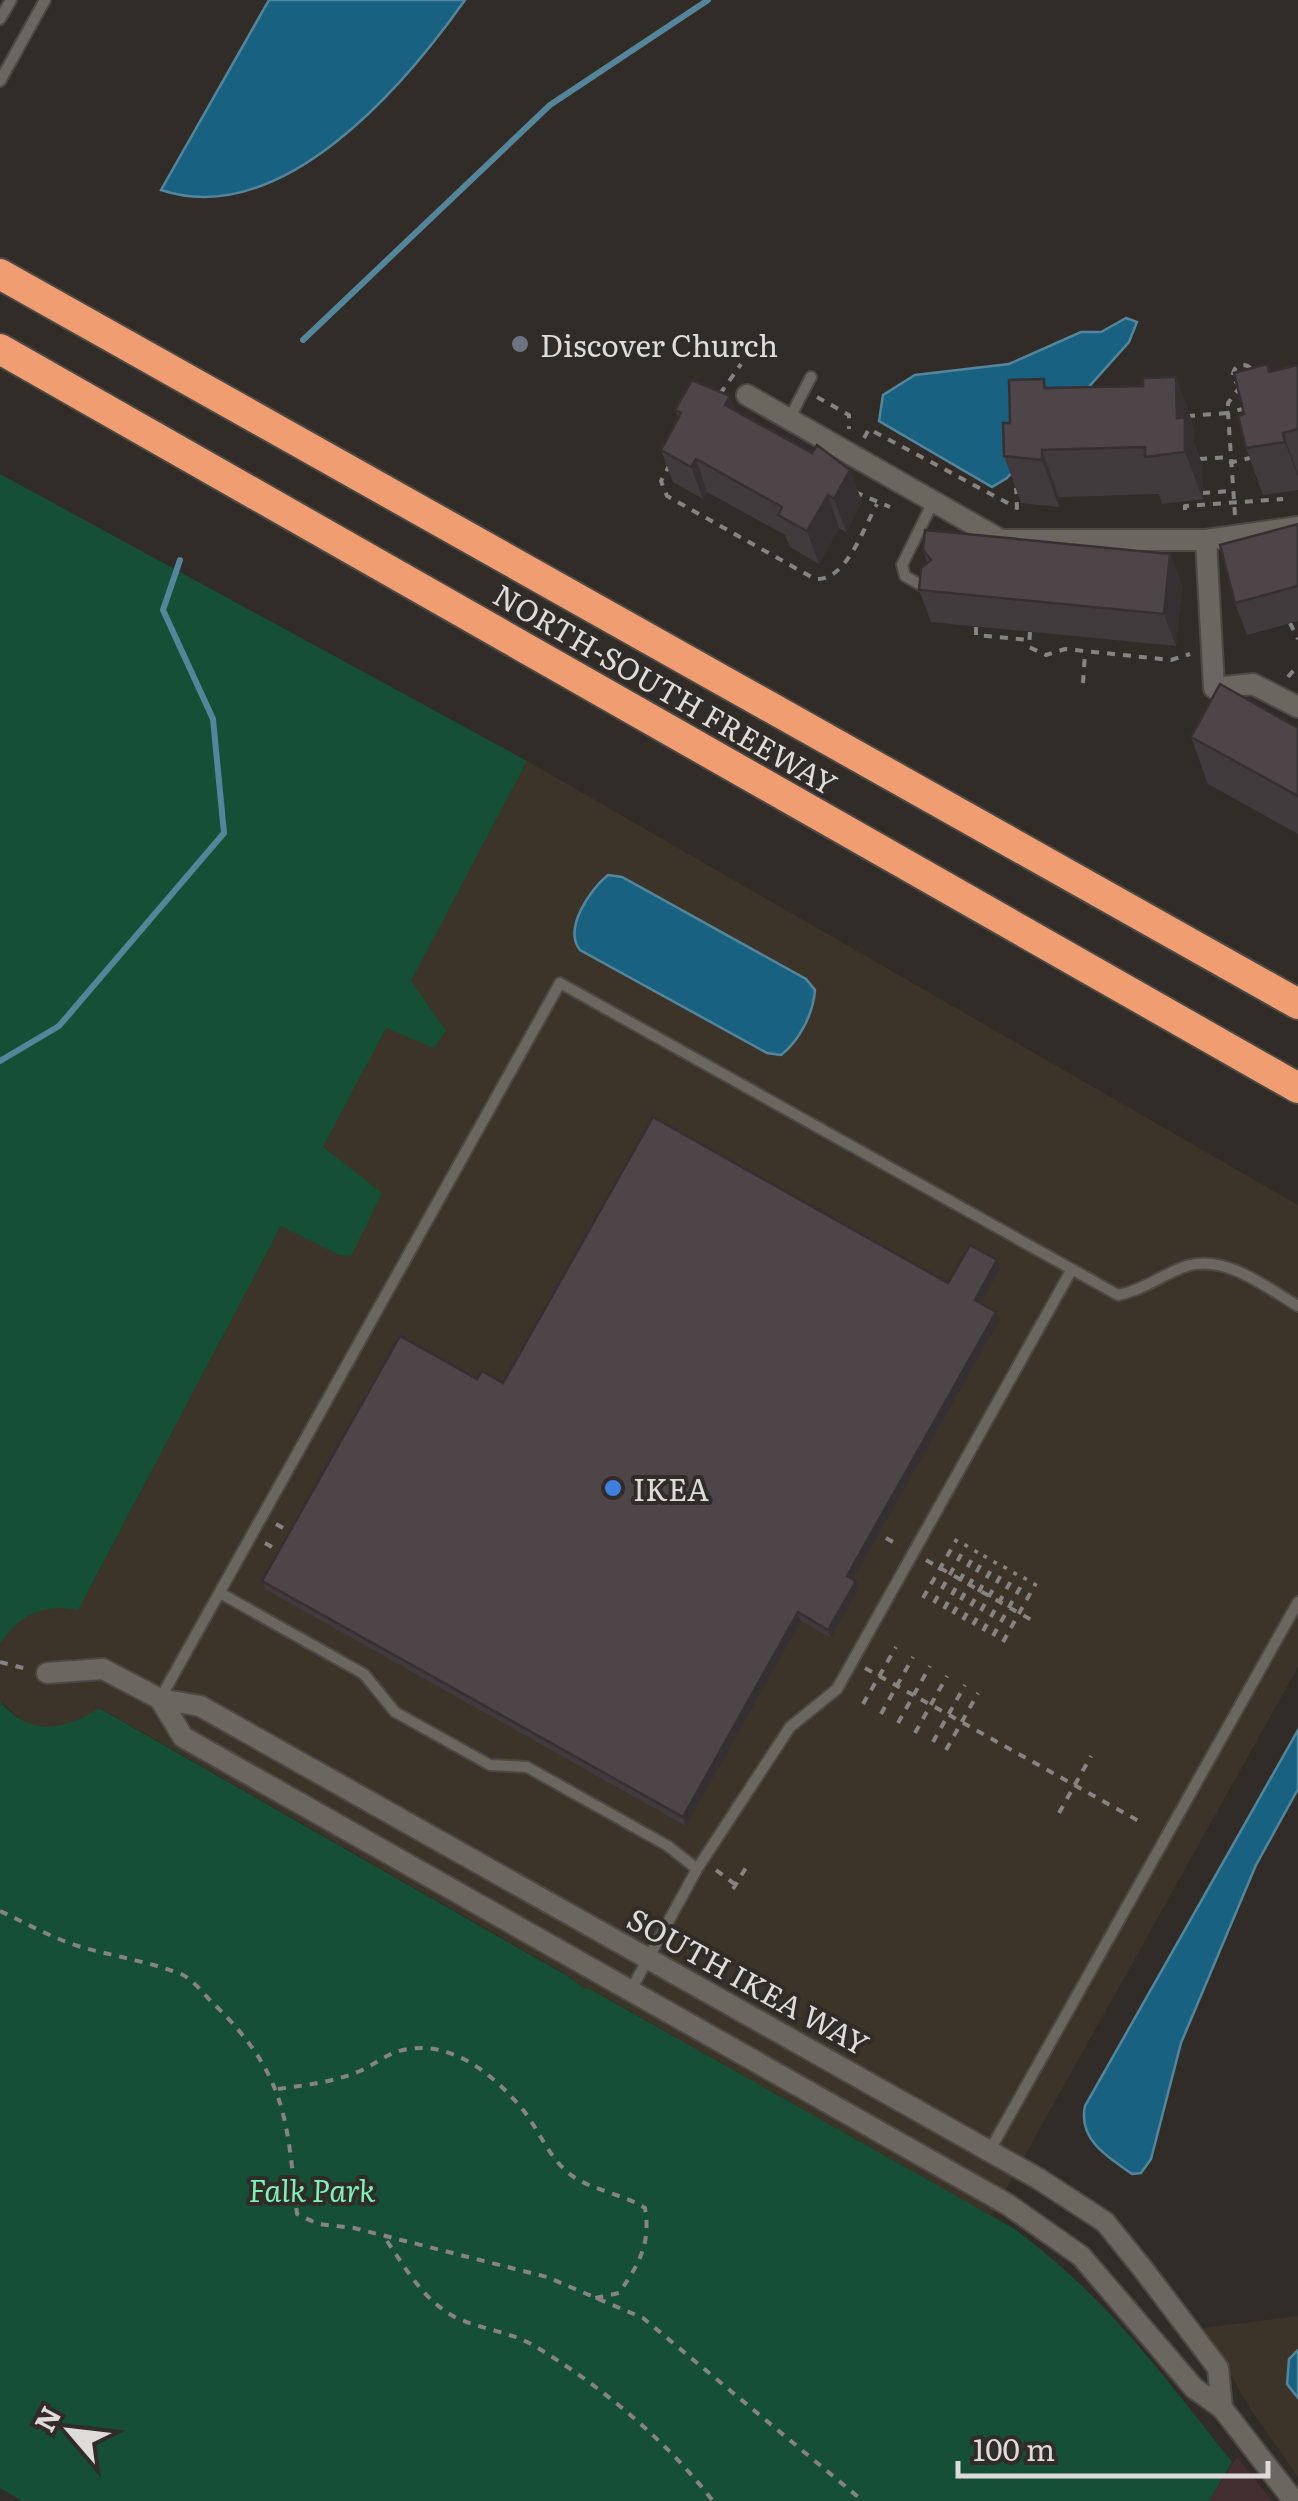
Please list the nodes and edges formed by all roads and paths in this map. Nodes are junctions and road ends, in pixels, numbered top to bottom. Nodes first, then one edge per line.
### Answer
1 (11, 0) edge
2 (45, 0) edge
3 (0, 19) edge
4 (0, 80) edge
5 (0, 274) edge
6 (0, 349) edge
7 (741, 364) dead end
8 (812, 378) dead end
9 (1243, 384) edge
10 (805, 390) junction
11 (747, 395) dead end
12 (719, 396) edge
13 (1260, 403) edge
14 (1228, 413) junction
15 (1182, 416) edge
16 (789, 419) junction
17 (678, 450) edge
18 (1260, 456) edge
19 (1194, 459) dead end
20 (1229, 460) junction
21 (1016, 470) edge
22 (846, 486) edge
23 (1231, 491) junction
24 (1202, 493) dead end
25 (1283, 499) dead end
26 (934, 502) junction
27 (877, 504) junction
28 (1233, 504) junction
29 (890, 508) dead end
30 (1185, 510) dead end
31 (1236, 522) dead end
32 (1298, 527) edge
33 (1206, 540) junction
34 (934, 592) edge
35 (1290, 624) dead end
36 (976, 626) dead end
37 (1030, 632) dead end
38 (1298, 639) edge
39 (1030, 641) junction
40 (1086, 651) junction
41 (1200, 653) dead end
42 (1083, 683) dead end
43 (1298, 708) edge
44 (973, 820) junction
45 (1298, 981) edge
46 (1298, 1004) edge
47 (1199, 1032) junction
48 (1298, 1088) edge
49 (1298, 1101) edge
50 (1072, 1269) junction
51 (1298, 1306) edge
52 (262, 1517) junction
53 (292, 1533) edge
54 (252, 1536) junction
55 (886, 1538) dead end
56 (957, 1539) dead end
57 (966, 1544) dead end
58 (976, 1550) dead end
59 (282, 1552) edge
60 (913, 1553) junction
61 (986, 1555) dead end
62 (996, 1561) dead end
63 (1006, 1566) dead end
64 (940, 1568) junction
65 (1016, 1572) dead end
66 (950, 1574) junction
67 (1026, 1578) dead end
68 (960, 1580) junction
69 (1036, 1583) dead end
70 (970, 1585) junction
71 (980, 1590) junction
72 (220, 1594) junction
73 (989, 1596) junction
74 (924, 1598) dead end
75 (1000, 1602) junction
76 (1298, 1602) edge
77 (934, 1603) dead end
78 (1009, 1607) junction
79 (944, 1609) dead end
80 (1019, 1613) junction
81 (953, 1614) dead end
82 (963, 1620) dead end
83 (1034, 1622) dead end
84 (973, 1625) dead end
85 (983, 1631) dead end
86 (993, 1636) dead end
87 (1003, 1642) dead end
88 (896, 1647) dead end
89 (913, 1657) dead end
90 (853, 1661) junction
91 (0, 1662) edge
92 (930, 1666) dead end
93 (46, 1673) joint
94 (880, 1676) junction
95 (947, 1676) dead end
96 (897, 1686) junction
97 (965, 1686) dead end
98 (978, 1693) dead end
99 (914, 1695) junction
100 (160, 1700) junction
101 (864, 1704) dead end
102 (931, 1705) junction
103 (881, 1714) dead end
104 (948, 1714) junction
105 (962, 1722) junction
106 (898, 1724) dead end
107 (916, 1733) dead end
108 (932, 1742) dead end
109 (946, 1750) dead end
110 (1091, 1756) dead end
111 (1074, 1786) junction
112 (1059, 1813) dead end
113 (1144, 1824) dead end
114 (746, 1866) dead end
115 (698, 1869) junction
116 (734, 1890) dead end
117 (0, 1911) edge
118 (649, 1958) junction
119 (631, 1990) junction
120 (278, 2089) junction
121 (990, 2150) junction
122 (386, 2238) junction
123 (593, 2298) junction
124 (1222, 2408) junction
125 (713, 2501) edge
126 (863, 2501) edge
127 (1294, 2501) edge

1 - 3 lane
2 - 4 lane
5 - 44 highway, NORTH-SOUTH FREEWAY
6 - 47 highway, NORTH-SOUTH FREEWAY
7 - 12 path
8 - 10 lane
9 - 14 path
10 - 16 lane
10 - 21 path
11 - 16 street
13 - 14 path
14 - 15 path
14 - 20 path
16 - 26 street
17 - 27 path
18 - 20 path
19 - 20 path
20 - 23 path
22 - 27 path
23 - 24 path
23 - 28 path
25 - 28 path
26 - 33 street
26 - 34 lane
27 - 29 path
28 - 30 path
28 - 31 path
32 - 33 street
33 - 43 street
35 - 38 path
36 - 39 path
37 - 39 path
39 - 40 path
40 - 41 path
40 - 42 path
44 - 45 highway
44 - 46 highway, NORTH-SOUTH FREEWAY
47 - 48 highway, NORTH-SOUTH FREEWAY
47 - 49 highway
50 - 51 lane
50 - 52 lane
50 - 60 lane
52 - 53 path
52 - 54 lane
54 - 59 path
54 - 72 lane
55 - 60 path
56 - 64 path
57 - 66 path
58 - 68 path
60 - 64 path
60 - 90 lane
61 - 70 path
62 - 71 path
63 - 73 path
64 - 66 path
64 - 74 path
65 - 75 path
66 - 68 path
66 - 77 path
67 - 78 path
68 - 70 path
68 - 79 path
69 - 80 path
70 - 71 path
70 - 81 path
71 - 73 path
71 - 82 path
72 - 100 lane
72 - 115 lane
73 - 75 path
73 - 84 path
75 - 78 path
75 - 85 path
76 - 121 lane
78 - 80 path
78 - 86 path
80 - 83 path
80 - 87 path
88 - 94 path
89 - 96 path
90 - 94 path
90 - 115 lane
91 - 93 path
92 - 99 path
93 - 100 street, SOUTH IKEA WAY
94 - 96 path
94 - 101 path
95 - 102 path
96 - 99 path
96 - 103 path
97 - 104 path
98 - 105 path
99 - 102 path
99 - 106 path
100 - 118 street, SOUTH IKEA WAY
100 - 119 street, SOUTH IKEA WAY
102 - 104 path
102 - 107 path
104 - 105 path
104 - 108 path
105 - 109 path
105 - 111 path
110 - 111 path
111 - 112 path
111 - 113 path
114 - 116 path
115 - 118 lane
117 - 120 path
118 - 119 lane
118 - 121 street, SOUTH IKEA WAY
119 - 124 street, SOUTH IKEA WAY
120 - 122 path
120 - 123 path
121 - 124 street, SOUTH IKEA WAY
122 - 123 path
122 - 125 path
123 - 126 path
124 - 127 street, SOUTH IKEA WAY

